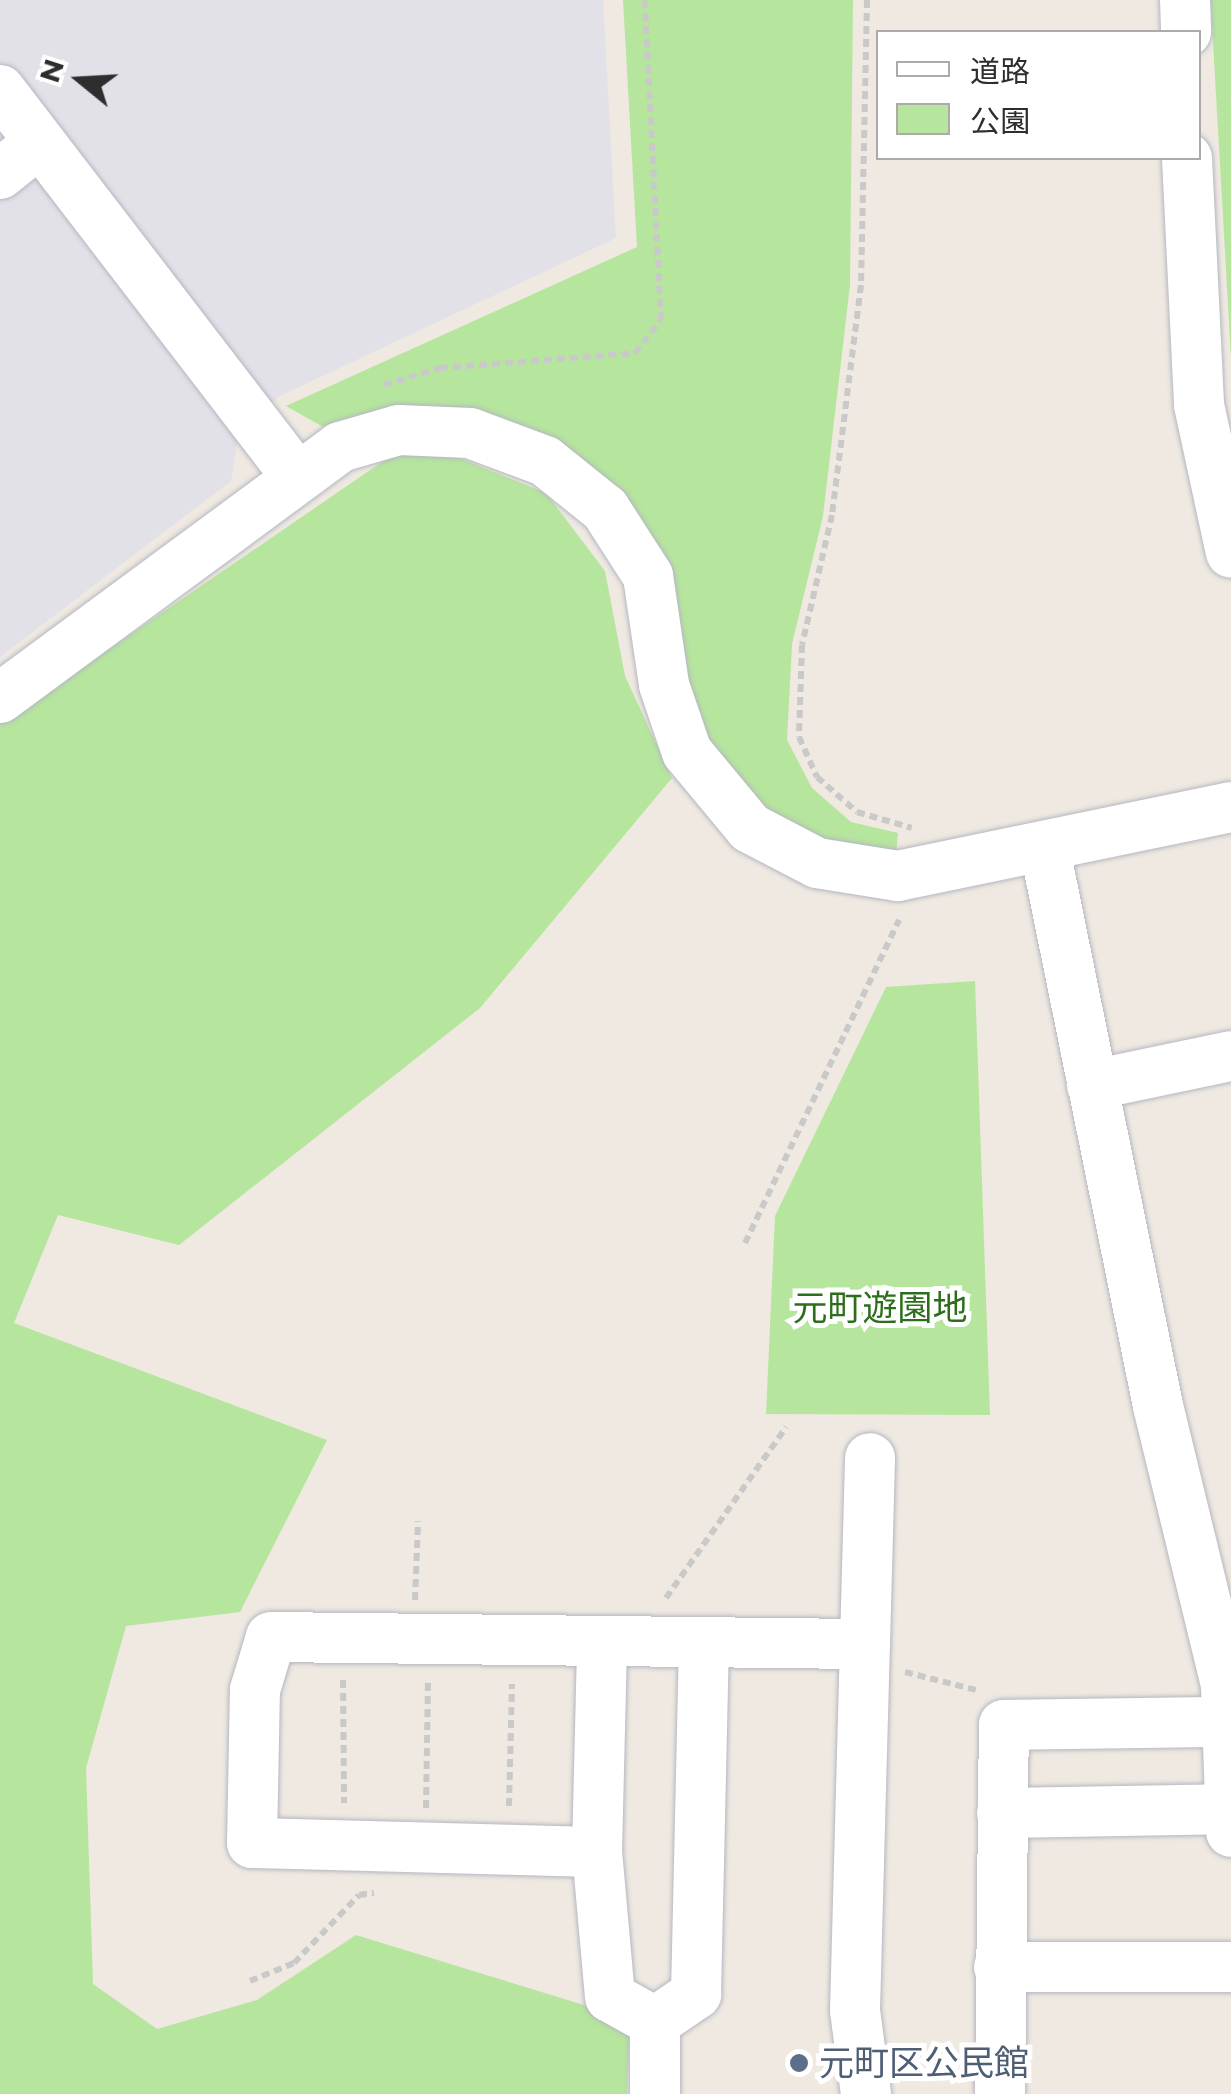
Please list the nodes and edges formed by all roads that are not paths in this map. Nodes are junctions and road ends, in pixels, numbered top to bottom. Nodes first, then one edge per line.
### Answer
1 (1185, 0) edge
2 (1186, 30) edge
3 (0, 90) edge
4 (40, 142) junction
5 (1187, 160) edge
6 (0, 174) edge
7 (296, 474) junction
8 (1231, 553) edge
9 (0, 698) edge
10 (1231, 807) edge
11 (1046, 850) junction
12 (1231, 1056) edge
13 (1092, 1086) junction
14 (870, 1458) dead end
15 (626, 1644) junction
16 (704, 1644) junction
17 (864, 1657) junction
18 (1227, 1698) edge
19 (1002, 1814) junction
20 (1229, 1821) edge
21 (596, 1852) junction
22 (1231, 1966) edge
23 (999, 1967) junction
24 (654, 2022) junction
25 (655, 2094) edge
26 (866, 2094) edge
27 (1000, 2094) edge

1 - 2 street
3 - 4 street
4 - 6 street
4 - 7 street
5 - 8 street
7 - 9 street
7 - 11 street
10 - 11 street
11 - 13 street
12 - 13 street
13 - 18 street
14 - 17 street
15 - 16 street
15 - 21 street
15 - 21 street
16 - 17 street
16 - 24 street
17 - 26 street
18 - 19 street
18 - 20 street
19 - 20 street
19 - 23 street
21 - 24 street
22 - 23 street
23 - 27 street
24 - 25 street

